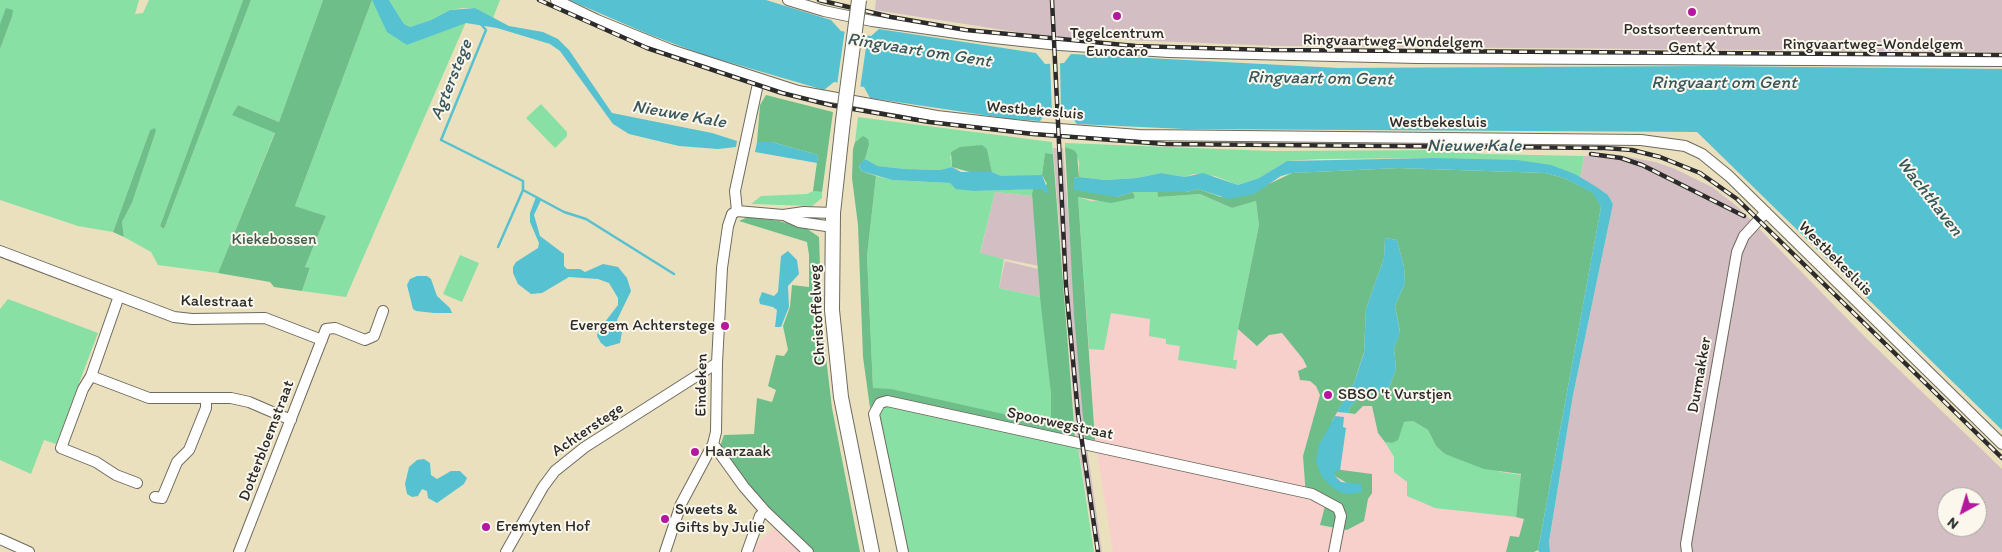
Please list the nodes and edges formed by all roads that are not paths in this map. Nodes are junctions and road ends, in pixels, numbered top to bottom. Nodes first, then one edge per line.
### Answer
1 (556, 0) edge
2 (790, 0) edge
3 (860, 0) edge
4 (2002, 61) edge
5 (759, 79) junction
6 (737, 211) junction
7 (1766, 212) junction
8 (833, 220) junction
9 (0, 251) edge
10 (119, 296) junction
11 (383, 311) dead end
12 (322, 340) junction
13 (717, 363) junction
14 (91, 376) junction
15 (206, 399) junction
16 (291, 420) junction
17 (713, 444) junction
18 (2002, 444) edge
19 (137, 483) dead end
20 (155, 496) dead end
21 (764, 511) junction
22 (0, 539) edge
23 (30, 552) edge
24 (239, 552) edge
25 (506, 552) edge
26 (665, 552) edge
27 (747, 552) edge
28 (808, 552) edge
29 (872, 552) edge
30 (903, 552) edge
31 (1334, 552) edge
32 (1687, 552) edge

1 - 5 street, Westbekesluis
2 - 4 street, Ringvaartweg-Wondelgem
3 - 8 main road, Christoffelweg, bridge
5 - 6 street
5 - 7 street, Westbekesluis
6 - 8 street
6 - 13 street, Eindeken
7 - 18 street, Westbekesluis
7 - 32 street, Durmakker
8 - 29 main road, Christoffelweg
9 - 10 street, Kalestraat
10 - 12 street, Kalestraat
10 - 14 street
11 - 12 street
12 - 16 street, Dotterbloemstraat
13 - 17 street, Eindeken
13 - 25 street, Achterstege
14 - 15 street
14 - 19 street
15 - 16 street
15 - 20 street
16 - 24 street, Dotterbloemstraat
17 - 21 street
17 - 26 street, Eindeken
21 - 27 street
21 - 28 street
22 - 23 street
30 - 31 street, Spoorwegstraat

